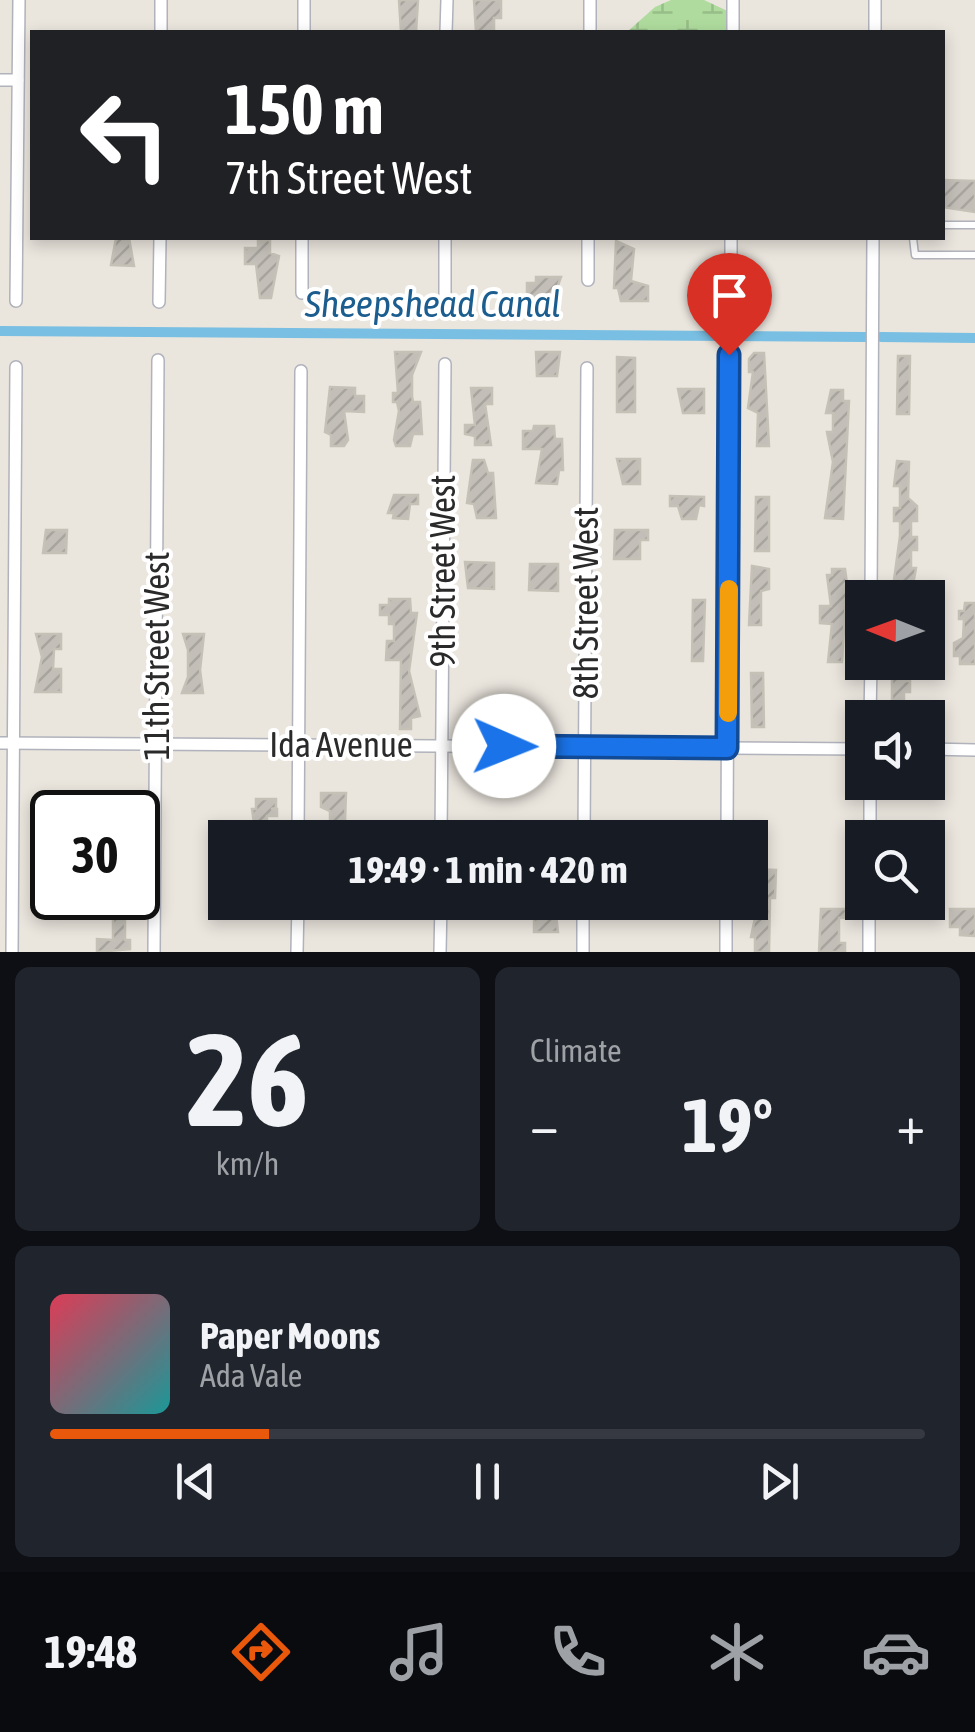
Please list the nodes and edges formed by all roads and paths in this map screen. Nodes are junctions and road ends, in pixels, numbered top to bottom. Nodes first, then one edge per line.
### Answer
1 (19, 0) edge
2 (162, 0) edge
3 (304, 0) edge
4 (446, 0) edge
5 (590, 0) edge
6 (733, 0) edge
7 (875, 0) edge
8 (161, 30) edge
9 (304, 30) edge
10 (446, 30) edge
11 (590, 30) edge
12 (733, 30) edge
13 (875, 30) edge
14 (0, 80) edge
15 (18, 80) junction
16 (0, 222) edge
17 (17, 222) junction
18 (945, 225) edge
19 (975, 226) edge
20 (160, 240) edge
21 (302, 240) edge
22 (445, 240) edge
23 (588, 240) edge
24 (731, 240) edge
25 (874, 240) edge
26 (913, 240) edge
27 (975, 255) edge
28 (588, 280) dead end
29 (731, 288) dead end
30 (302, 293) dead end
31 (16, 301) dead end
32 (159, 302) dead end
33 (445, 305) dead end
34 (729, 355) dead end
35 (158, 360) dead end
36 (445, 364) dead end
37 (16, 368) dead end
38 (587, 368) dead end
39 (301, 371) dead end
40 (871, 580) edge
41 (7, 743) edge
42 (156, 744) junction
43 (299, 744) junction
44 (442, 746) junction
45 (585, 747) junction
46 (727, 748) junction
47 (845, 749) edge
48 (945, 749) edge
49 (975, 750) edge
50 (298, 820) edge
51 (441, 820) edge
52 (584, 820) edge
53 (727, 820) edge
54 (298, 920) edge
55 (441, 920) edge
56 (583, 920) edge
57 (726, 920) edge
58 (869, 920) edge
59 (12, 952) edge
60 (154, 952) edge
61 (297, 952) edge
62 (440, 952) edge
63 (582, 952) edge
64 (726, 952) edge
65 (869, 952) edge

1 - 15 street
2 - 8 street
3 - 9 street
4 - 10 street
5 - 11 street
6 - 12 street
7 - 13 street
14 - 15 street
15 - 17 street
16 - 17 street
17 - 31 street
18 - 19 lane
20 - 32 street
21 - 30 street
22 - 33 street
23 - 28 street
24 - 29 street
25 - 40 street
26 - 27 lane
34 - 46 street
35 - 42 street, 11th Street West
36 - 44 street, 9th Street West
37 - 41 street
38 - 45 street, 8th Street West
39 - 43 street
41 - 42 street, Ida Avenue
41 - 59 street
42 - 43 street, Ida Avenue
42 - 60 street, 11th Street West
43 - 44 street, Ida Avenue
43 - 50 street
44 - 45 street, Ida Avenue
44 - 51 street, 9th Street West
45 - 46 street, Ida Avenue
45 - 52 street, 8th Street West
46 - 47 street, Ida Avenue
46 - 53 street
48 - 49 street
54 - 61 street
55 - 62 street
56 - 63 street
57 - 64 street
58 - 65 street

